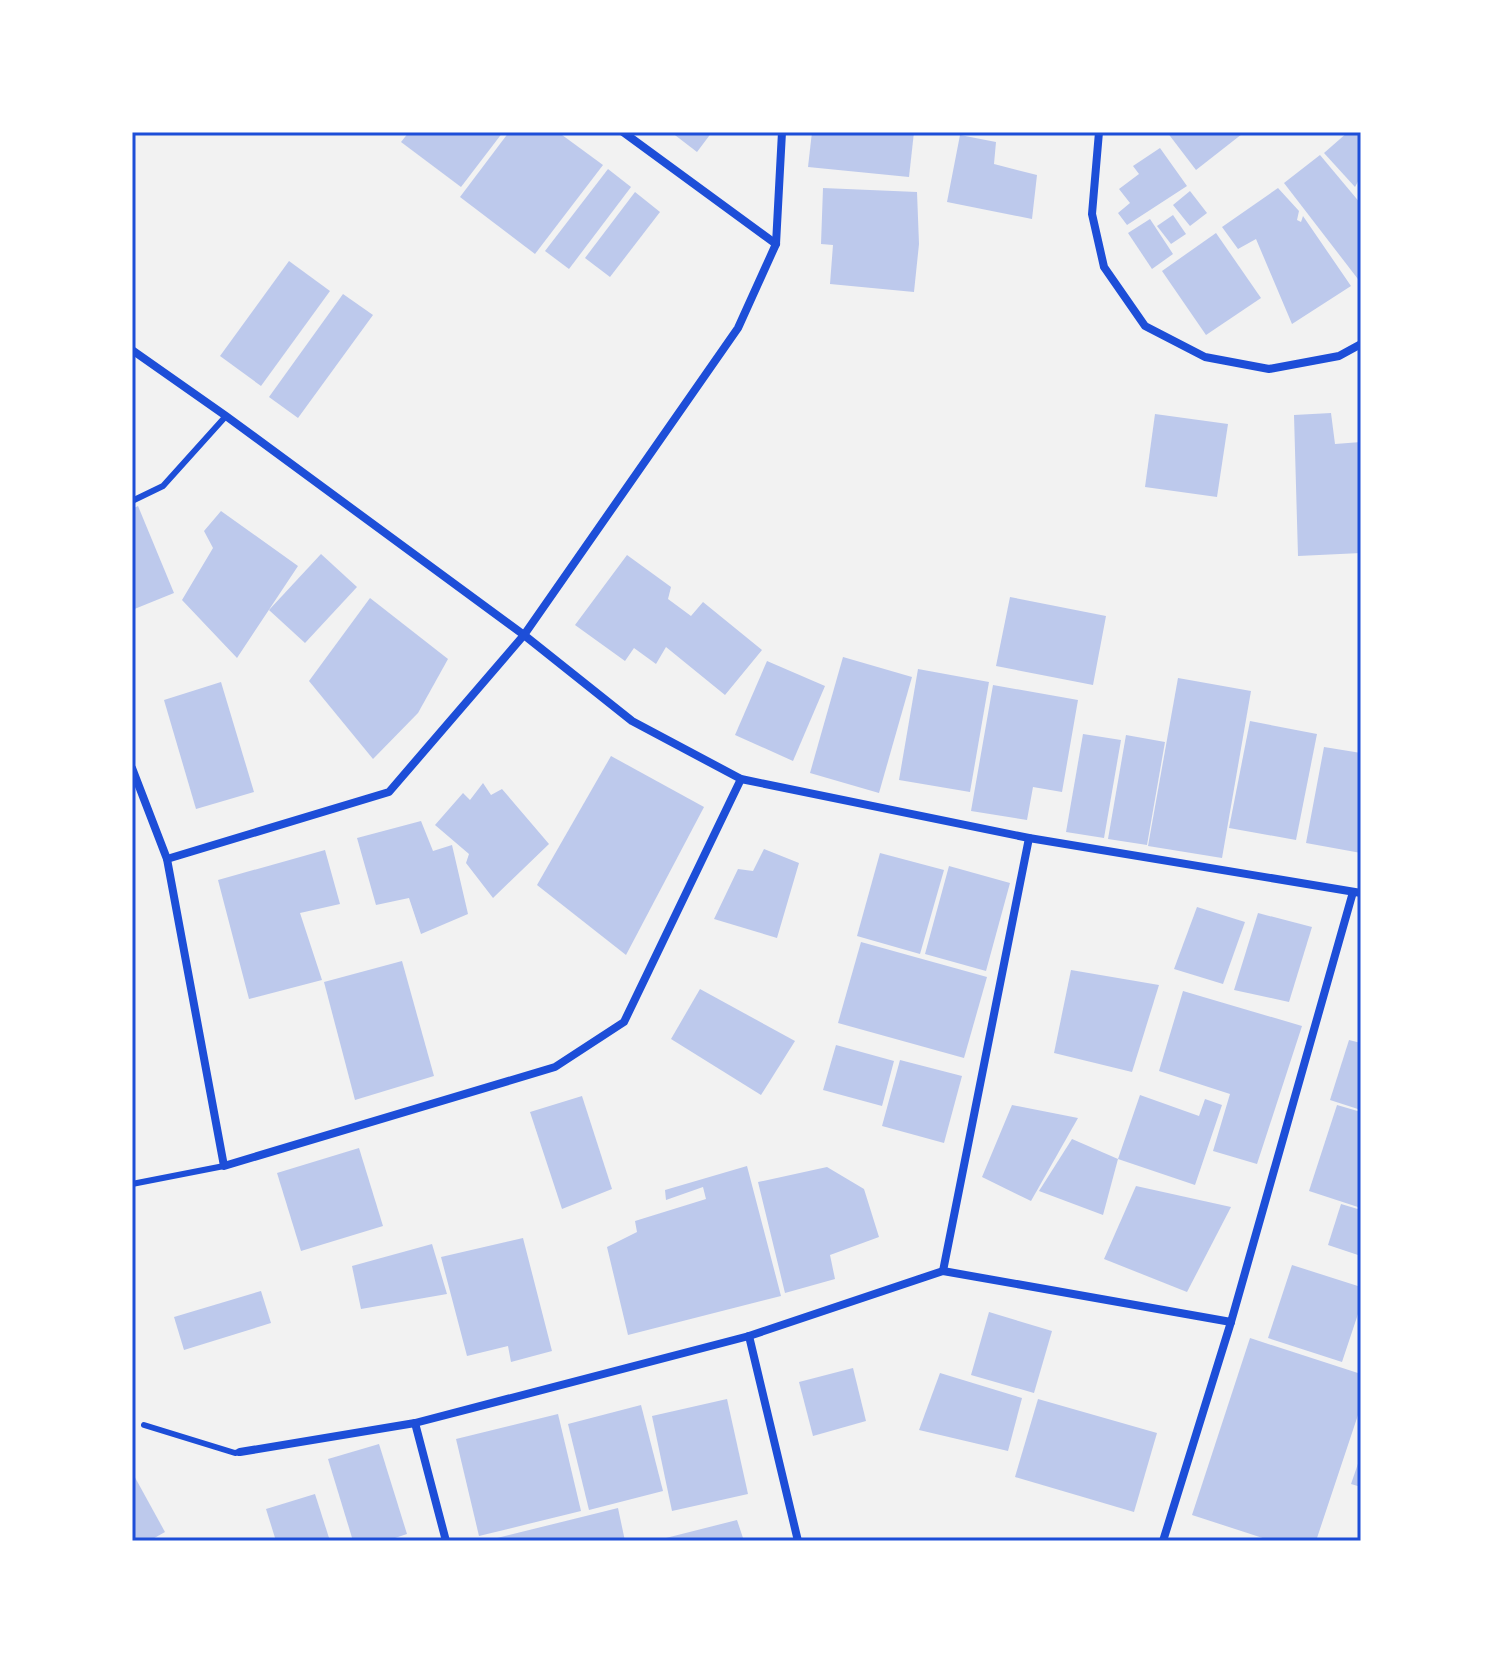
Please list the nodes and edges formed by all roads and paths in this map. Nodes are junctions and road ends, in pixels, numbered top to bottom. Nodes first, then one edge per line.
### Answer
1 (623, 132) edge
2 (782, 132) edge
3 (1099, 132) edge
4 (776, 244) junction
5 (1361, 344) edge
6 (132, 350) edge
7 (226, 416) junction
8 (132, 501) edge
9 (524, 635) junction
10 (132, 768) edge
11 (741, 779) junction
12 (1029, 838) junction
13 (167, 859) junction
14 (1357, 892) edge
15 (224, 1166) junction
16 (132, 1184) edge
17 (943, 1271) junction
18 (1231, 1322) junction
19 (749, 1336) junction
20 (415, 1423) junction
21 (144, 1425) dead end
22 (240, 1452) joint
23 (446, 1541) edge
24 (798, 1541) edge
25 (1163, 1541) edge

1 - 4 street
2 - 4 street
3 - 5 street
4 - 9 street
6 - 7 street
7 - 8 lane
7 - 9 street
9 - 11 street
9 - 13 street
10 - 13 street
11 - 12 street
11 - 15 street
12 - 14 street
12 - 17 street
13 - 15 street
14 - 18 street
15 - 16 lane
17 - 18 street
17 - 19 street
18 - 25 street
19 - 20 street
19 - 24 street
20 - 22 street
20 - 23 street
21 - 22 lane

